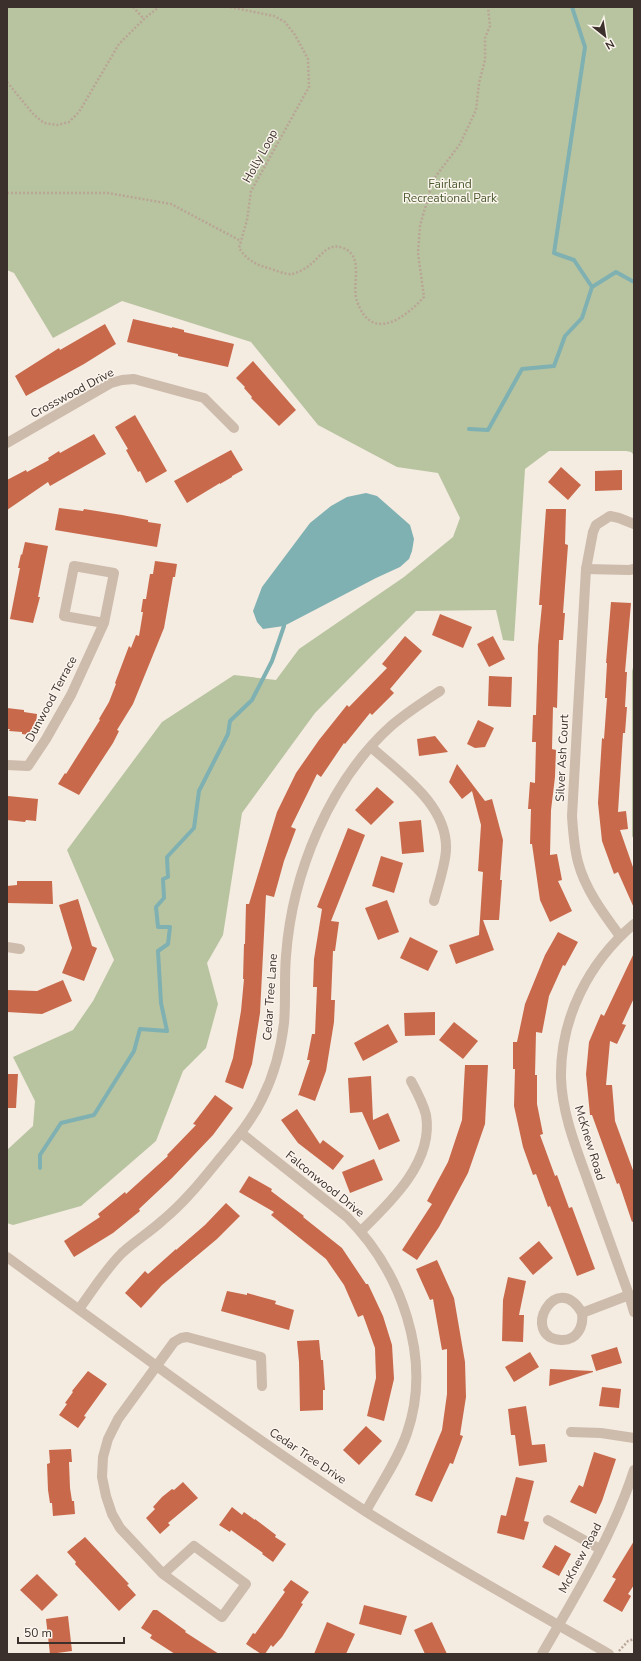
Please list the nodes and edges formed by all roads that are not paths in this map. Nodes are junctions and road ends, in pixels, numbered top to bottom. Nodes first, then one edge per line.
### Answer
1 (234, 428) dead end
2 (7, 443) edge
3 (634, 524) edge
4 (586, 569) junction
5 (634, 569) edge
6 (104, 623) junction
7 (440, 691) dead end
8 (371, 746) junction
9 (7, 765) edge
10 (434, 901) dead end
11 (634, 924) edge
12 (620, 936) junction
13 (7, 947) edge
14 (20, 949) dead end
15 (411, 1082) dead end
16 (241, 1133) junction
17 (361, 1231) junction
18 (7, 1257) edge
19 (629, 1295) junction
20 (79, 1309) junction
21 (634, 1312) edge
22 (582, 1313) junction
23 (158, 1366) junction
24 (262, 1386) dead end
25 (571, 1432) dead end
26 (634, 1438) edge
27 (634, 1470) edge
28 (366, 1511) junction
29 (548, 1520) dead end
30 (600, 1549) junction
31 (163, 1574) junction
32 (559, 1625) junction
33 (542, 1654) edge
34 (609, 1654) edge

1 - 2 street, Crosswood Drive
3 - 4 street, Silver Ash Court
4 - 5 street
4 - 12 street, Silver Ash Court
6 - 6 street, Dunwood Terrace
6 - 9 street, Dunwood Terrace
7 - 8 street, Cedar Tree Lane
8 - 10 street
8 - 16 street, Cedar Tree Lane
11 - 12 street, McKnew Road
12 - 19 street, McKnew Road
13 - 14 street
15 - 17 street
16 - 17 street, Falconwood Drive
16 - 20 street, Cedar Tree Lane
17 - 28 street, Falconwood Drive
18 - 20 street, Cedar Tree Drive
19 - 21 street, McKnew Road
19 - 22 street
20 - 23 street, Cedar Tree Drive
22 - 22 street
23 - 24 street
23 - 28 street, Cedar Tree Drive
23 - 31 street
25 - 26 street
27 - 30 street, McKnew Road
28 - 32 street, Cedar Tree Drive
29 - 30 street
30 - 32 street, McKnew Road
31 - 31 street
32 - 33 street, McKnew Road
32 - 34 street, Cedar Tree Drive

